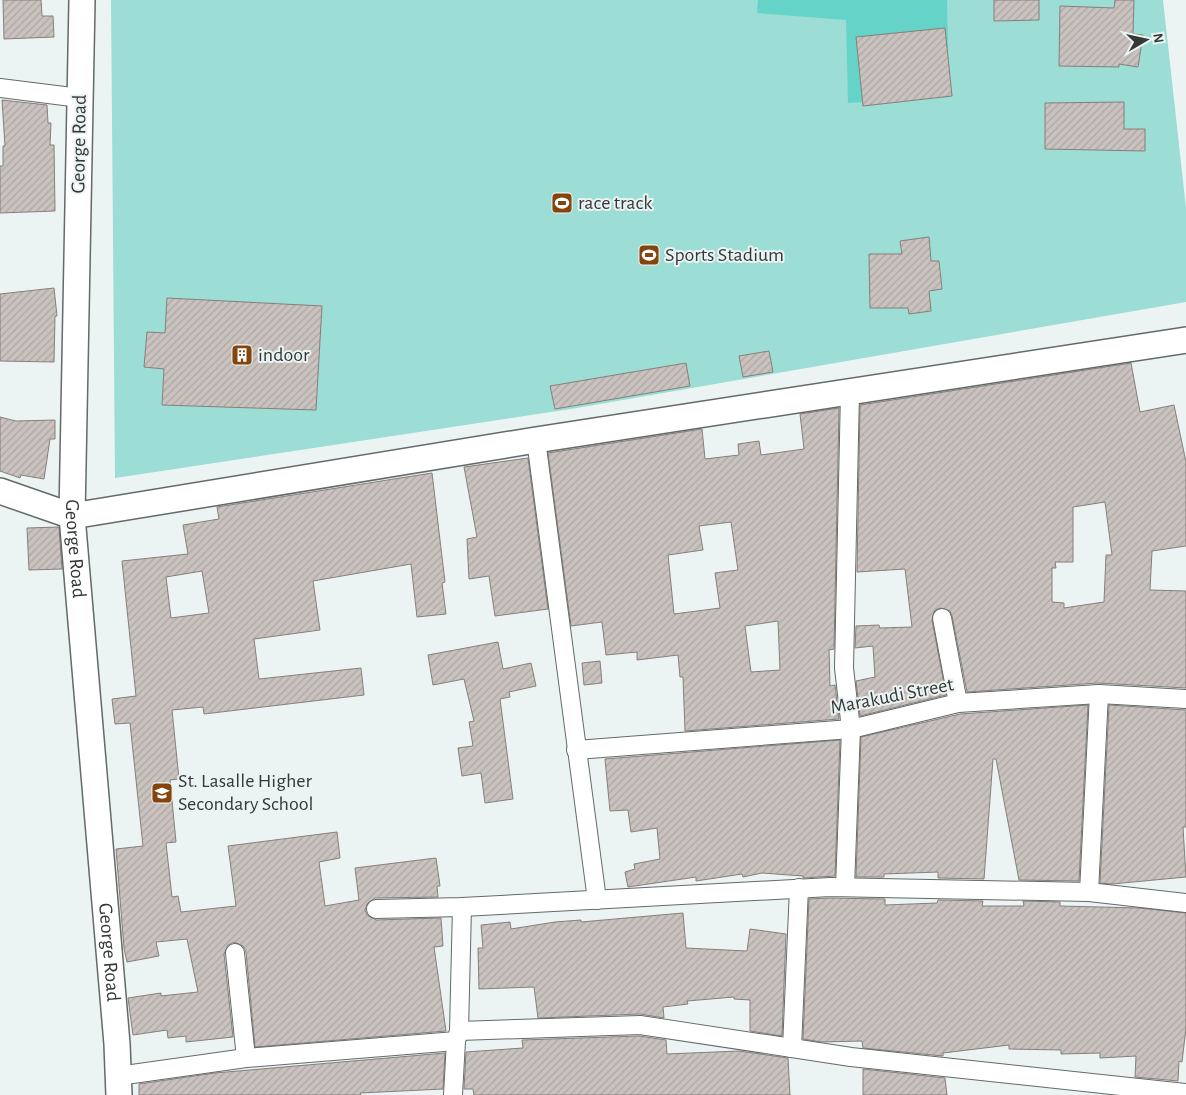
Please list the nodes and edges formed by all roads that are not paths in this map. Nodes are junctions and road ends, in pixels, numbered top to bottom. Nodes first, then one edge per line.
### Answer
1 (82, 0) edge
2 (0, 88) edge
3 (80, 98) junction
4 (1186, 340) edge
5 (850, 392) junction
6 (536, 440) junction
7 (0, 491) edge
8 (72, 516) junction
9 (942, 618) dead end
10 (1099, 694) junction
11 (1186, 698) edge
12 (958, 703) junction
13 (851, 729) junction
14 (576, 750) junction
15 (845, 887) junction
16 (799, 888) junction
17 (1089, 892) junction
18 (597, 900) junction
19 (1186, 903) edge
20 (462, 907) junction
21 (376, 909) dead end
22 (235, 953) dead end
23 (458, 1036) junction
24 (792, 1048) junction
25 (246, 1058) junction
26 (119, 1085) edge
27 (1186, 1093) edge
28 (453, 1095) edge

1 - 3 main road, George Road
2 - 3 street
3 - 8 main road, George Road
4 - 5 main road
5 - 6 main road
5 - 13 street
6 - 8 main road
6 - 14 street
7 - 8 main road
8 - 26 main road, George Road
9 - 12 street
10 - 11 street, Marakudi Street
10 - 12 street, Marakudi Street
10 - 17 street
12 - 13 street, Marakudi Street
13 - 14 street, Marakudi Street
13 - 15 street
14 - 18 street
15 - 16 street
15 - 17 street
16 - 18 street
16 - 24 street
17 - 19 street
18 - 20 street
20 - 21 street
20 - 23 street
22 - 25 street
23 - 24 street
23 - 25 street
23 - 28 street
24 - 27 street
25 - 26 street

